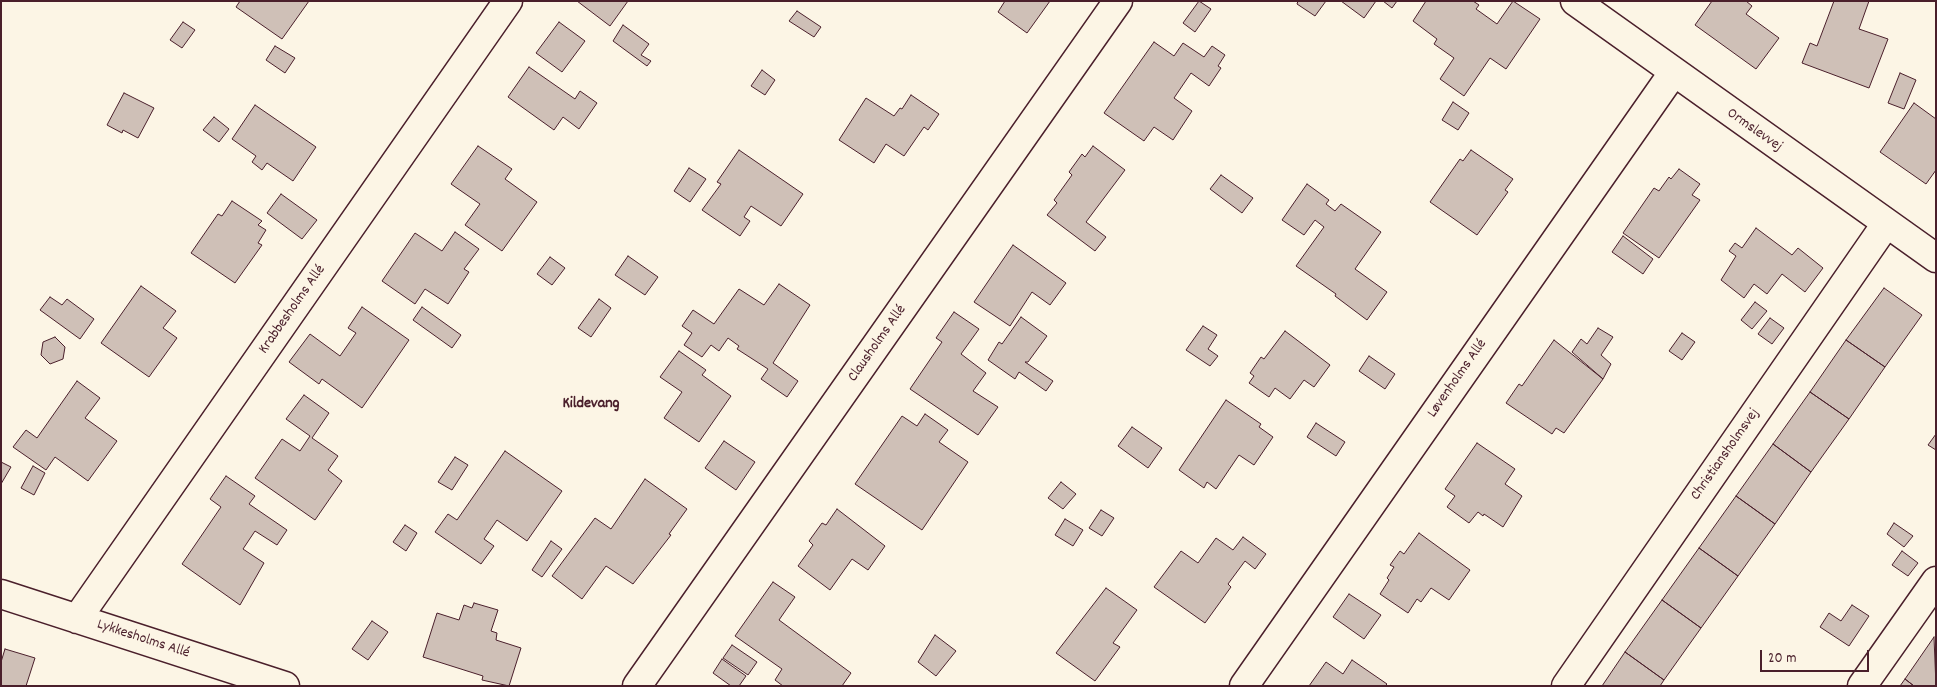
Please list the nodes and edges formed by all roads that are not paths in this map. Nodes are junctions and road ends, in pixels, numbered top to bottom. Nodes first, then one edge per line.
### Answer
1 (508, 1) edge
2 (1118, 1) edge
3 (1575, 1) edge
4 (1673, 73) junction
5 (1886, 224) junction
6 (1936, 258) edge
7 (1936, 581) edge
8 (1, 594) edge
9 (78, 619) junction
10 (285, 686) edge
11 (637, 686) edge
12 (1244, 686) edge
13 (1566, 686) edge
14 (1862, 686) edge

1 - 9 street, Krabbesholms Allé
2 - 11 street, Clausholms Allé
3 - 4 street, Ormslevvej
4 - 5 street, Ormslevvej
4 - 12 street, Løvenholms Allé
5 - 6 street, Ormslevvej
5 - 13 street, Christiansholmsvej
7 - 14 street
8 - 9 street, Lykkesholms Allé
9 - 10 street, Lykkesholms Allé

